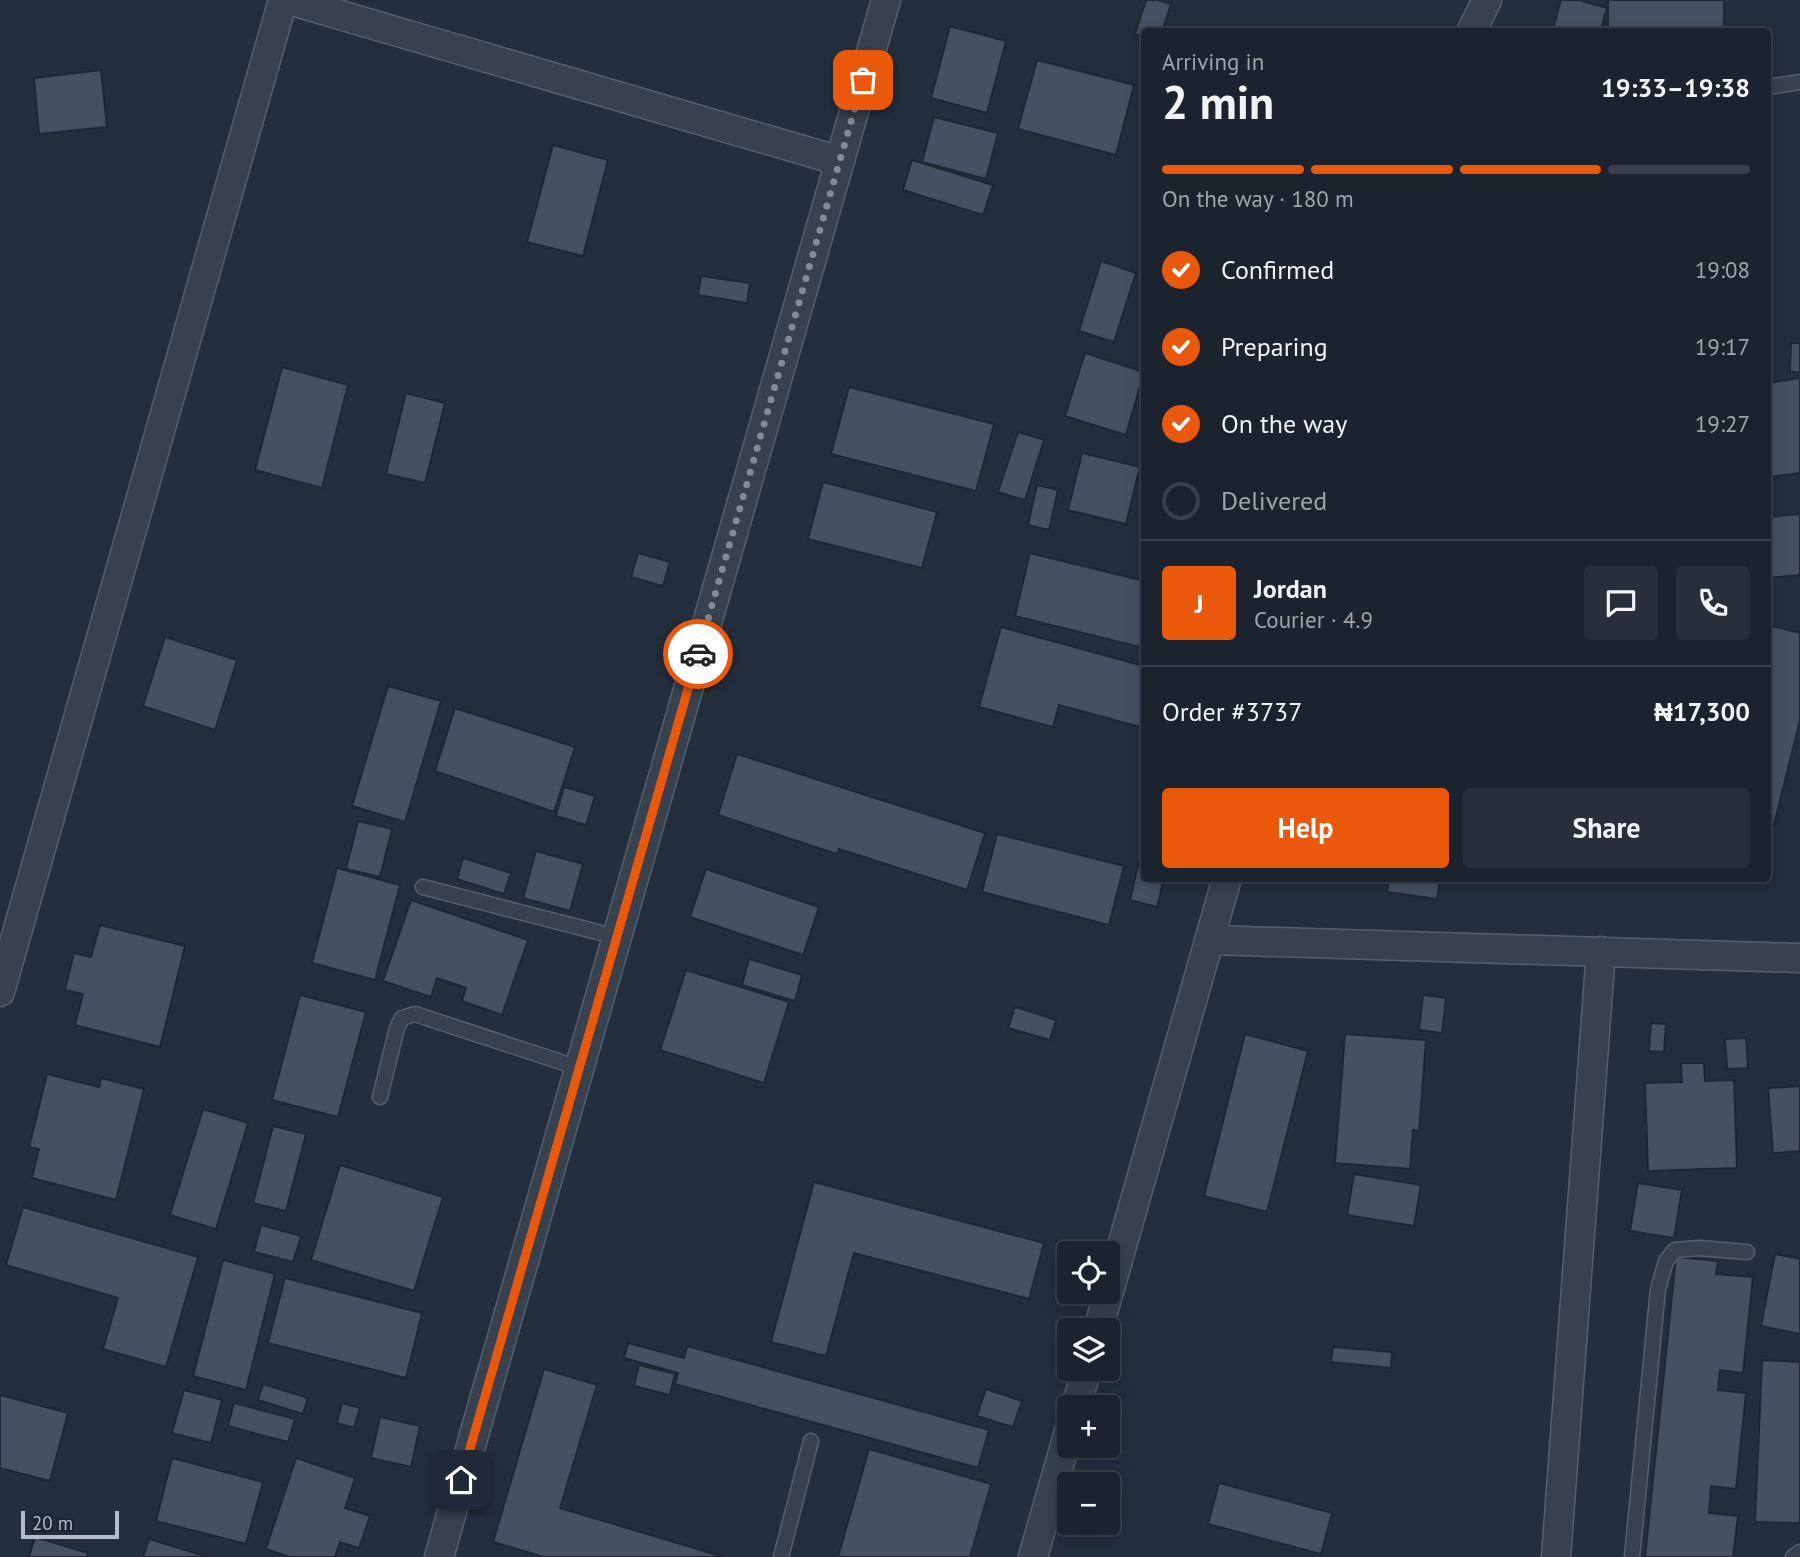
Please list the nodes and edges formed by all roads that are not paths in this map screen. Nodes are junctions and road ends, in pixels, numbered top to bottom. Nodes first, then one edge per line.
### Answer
1 (282, 0) edge
2 (289, 0) edge
3 (886, 0) edge
4 (1487, 0) edge
5 (1473, 28) edge
6 (1800, 82) edge
7 (1771, 87) edge
8 (840, 161) junction
9 (1226, 882) edge
10 (423, 887) dead end
11 (617, 937) junction
12 (1210, 940) junction
13 (1601, 951) junction
14 (1800, 958) edge
15 (0, 992) edge
16 (579, 1068) junction
17 (380, 1097) dead end
18 (1747, 1252) dead end
19 (1101, 1318) edge
20 (811, 1441) dead end
21 (1061, 1458) edge
22 (1800, 1552) edge
23 (439, 1557) edge
24 (781, 1557) edge
25 (1033, 1557) edge
26 (1556, 1557) edge
27 (1632, 1557) edge
28 (1793, 1557) edge

1 - 15 street
2 - 8 street
3 - 8 street
4 - 5 street
6 - 7 lane
8 - 11 street
9 - 12 street
10 - 11 lane
11 - 16 street
12 - 13 street
12 - 19 street
13 - 14 street
13 - 26 street
16 - 17 lane
16 - 23 street
18 - 27 lane
20 - 24 lane
21 - 25 street
22 - 28 lane

